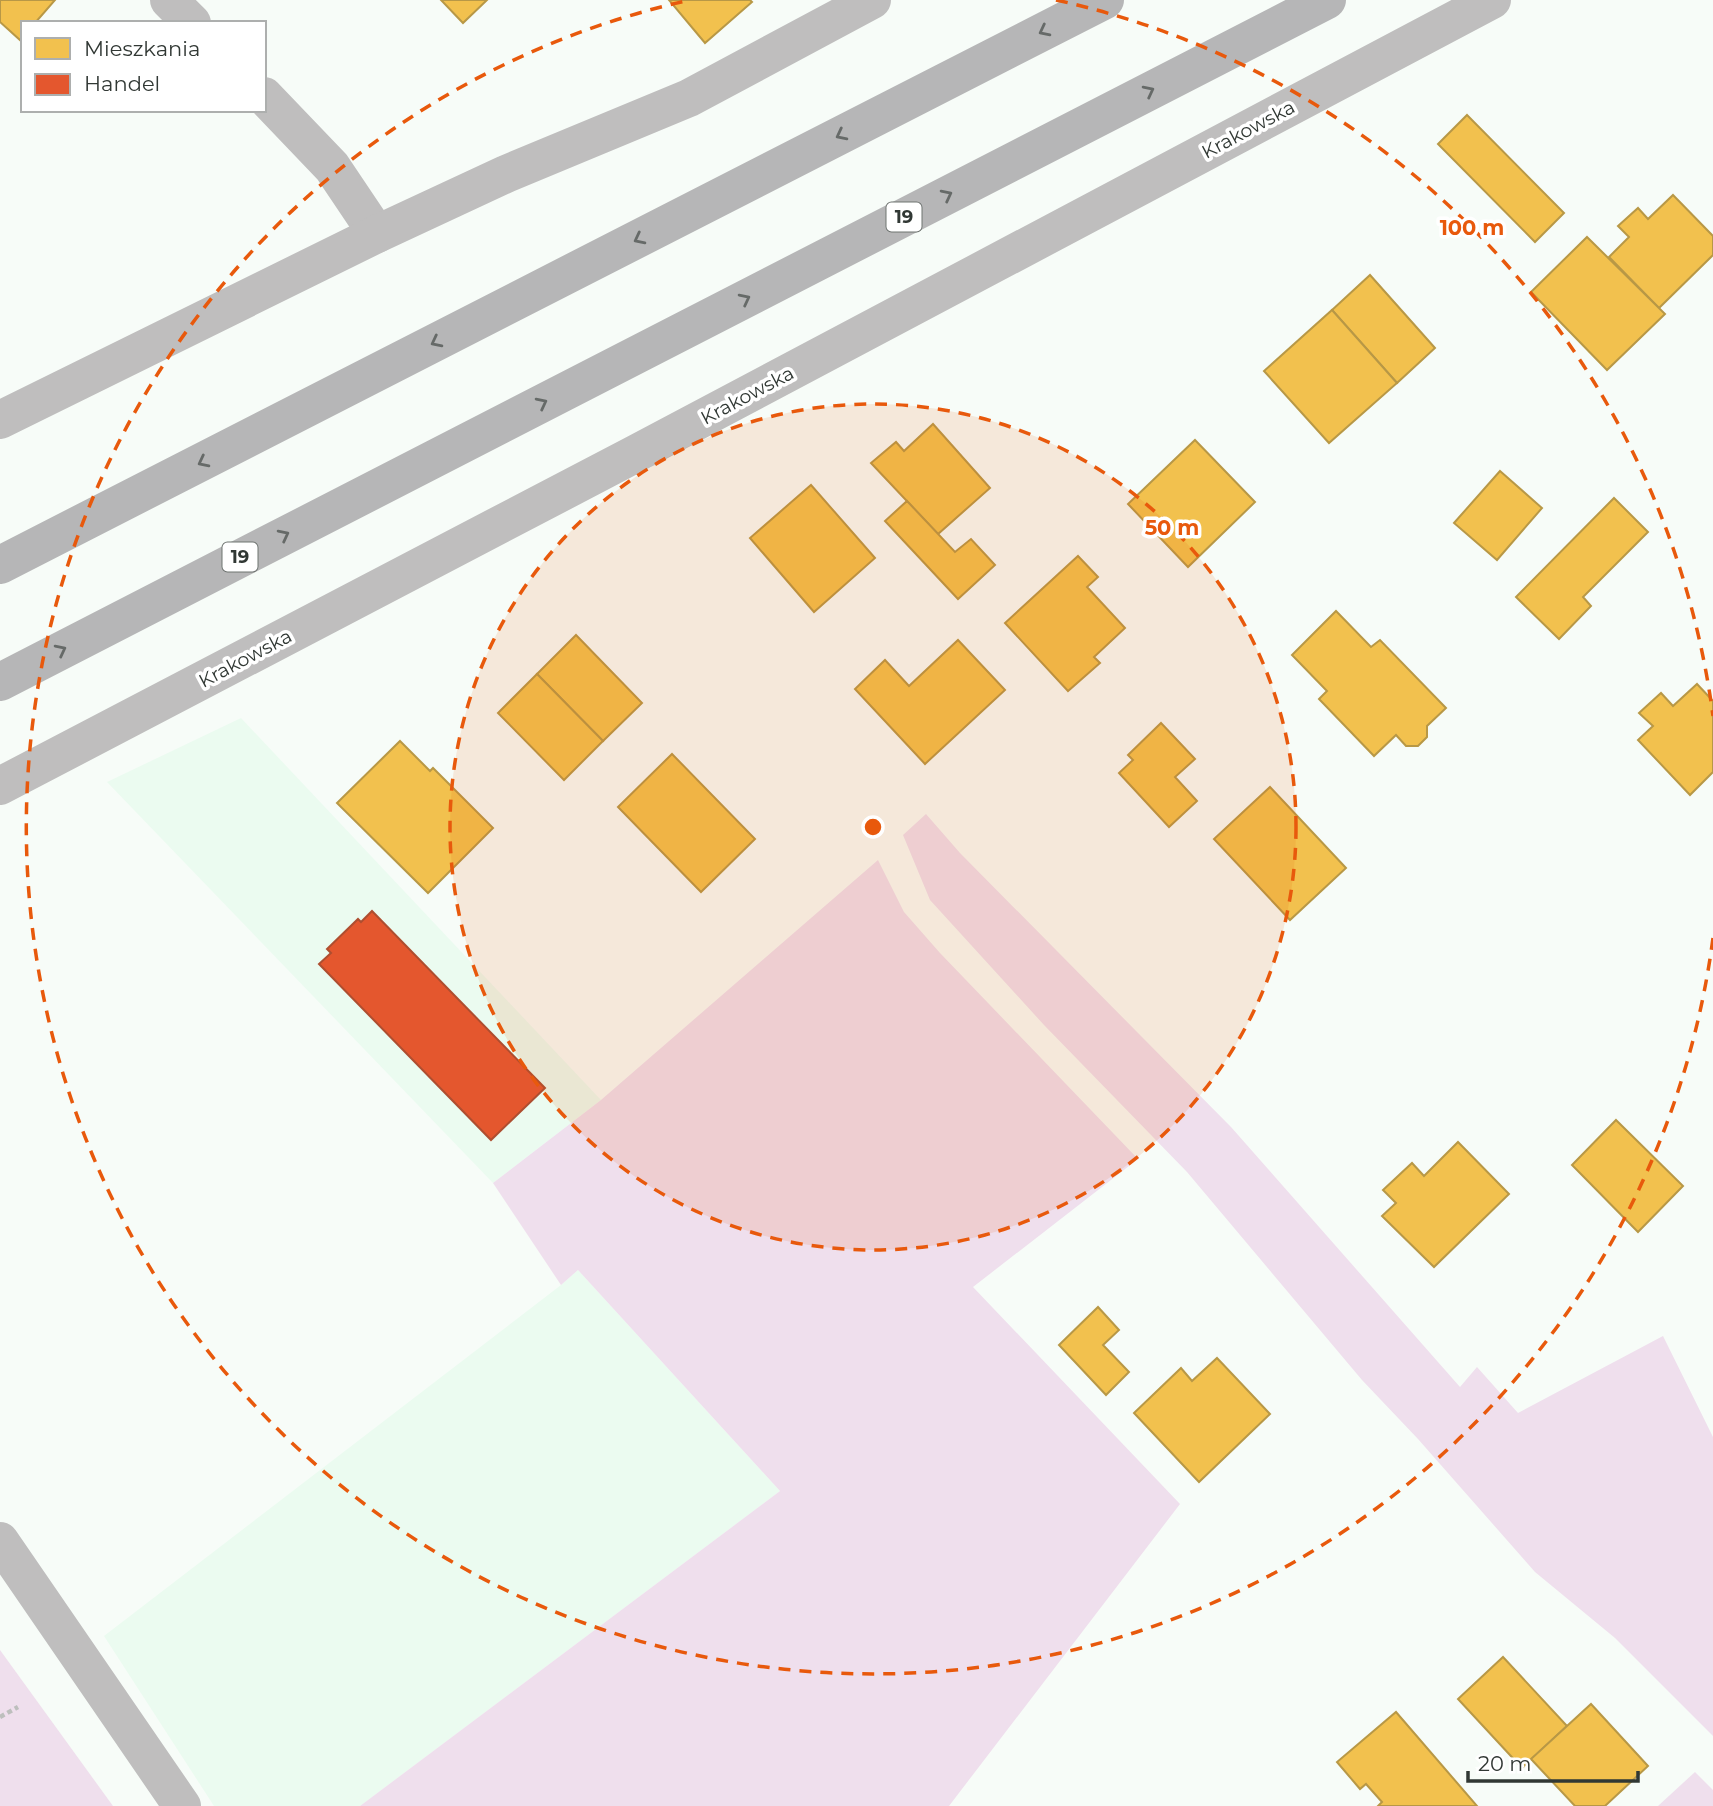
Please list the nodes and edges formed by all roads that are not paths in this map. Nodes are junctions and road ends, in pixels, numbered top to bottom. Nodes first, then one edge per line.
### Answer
1 (169, 0) edge
2 (872, 0) edge
3 (1105, 0) edge
4 (1327, 0) edge
5 (1492, 0) edge
6 (190, 21) edge
7 (266, 98) edge
8 (377, 234) junction
9 (0, 420) edge
10 (0, 565) edge
11 (0, 682) edge
12 (0, 786) edge
13 (0, 1541) edge
14 (182, 1806) edge

1 - 6 street
2 - 8 street
3 -> 10 main road
11 -> 4 main road, 19
5 - 12 street, Krakowska
7 - 8 street
8 - 9 street
13 - 14 street

